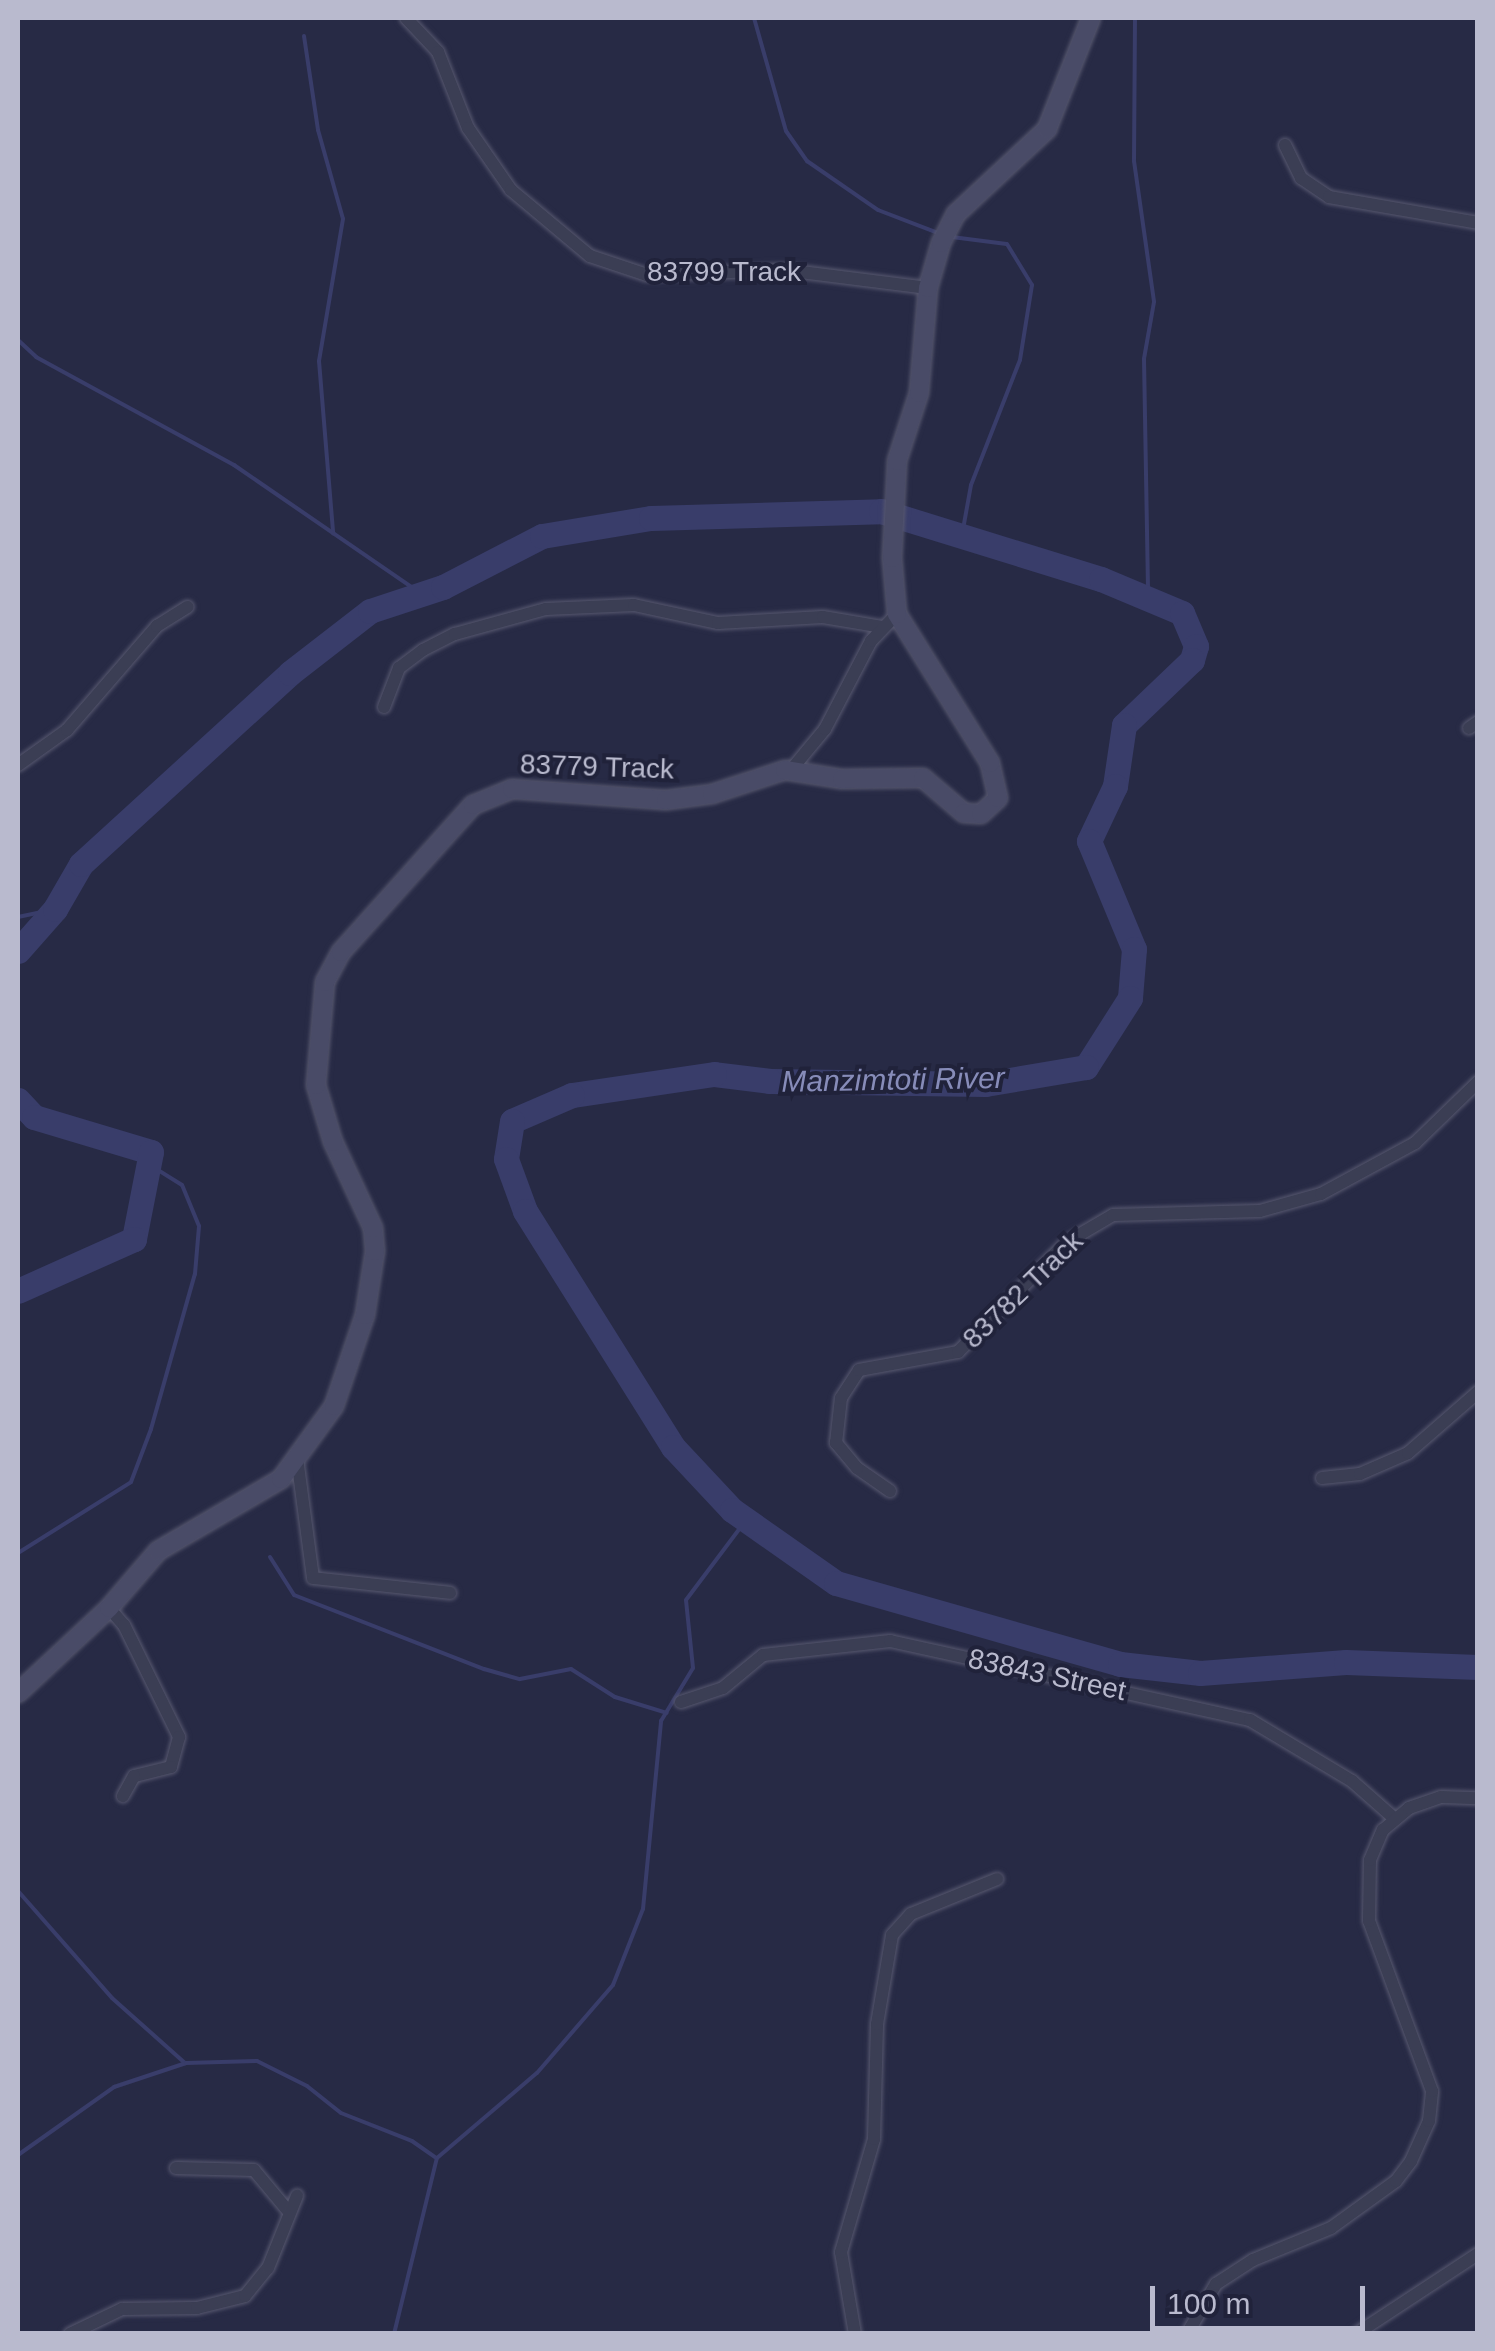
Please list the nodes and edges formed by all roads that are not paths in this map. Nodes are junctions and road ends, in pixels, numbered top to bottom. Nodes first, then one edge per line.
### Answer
1 (406, 18) edge
2 (1091, 18) edge
3 (1285, 144) dead end
4 (1478, 223) edge
5 (928, 288) junction
6 (187, 606) dead end
7 (890, 620) junction
8 (384, 706) dead end
9 (18, 765) edge
10 (791, 770) junction
11 (1478, 1082) edge
12 (1478, 1392) edge
13 (297, 1458) junction
14 (1322, 1478) dead end
15 (890, 1490) dead end
16 (450, 1593) dead end
17 (108, 1608) junction
18 (18, 1694) edge
19 (682, 1702) dead end
20 (123, 1796) dead end
21 (1478, 1798) edge
22 (1395, 1819) junction
23 (997, 1879) dead end
24 (176, 2168) dead end
25 (297, 2196) dead end
26 (289, 2212) junction
27 (1478, 2254) edge
28 (70, 2334) edge
29 (856, 2334) edge
30 (1187, 2334) edge
31 (1356, 2334) edge

1 - 5 street, 83799 Track
2 - 5 street, 83779 Track
3 - 4 street
5 - 7 street, 83779 Track
6 - 9 street
7 - 8 street
7 - 10 street
7 - 10 street, 83779 Track
10 - 13 street, 83779 Track
11 - 15 street, 83782 Track
12 - 14 street
13 - 16 street
13 - 17 street, 83779 Track
17 - 18 street, 83779 Track
17 - 20 street
19 - 22 street, 83843 Street
21 - 22 street
22 - 30 street
23 - 29 street
24 - 26 street
25 - 26 street
26 - 28 street
27 - 31 street

